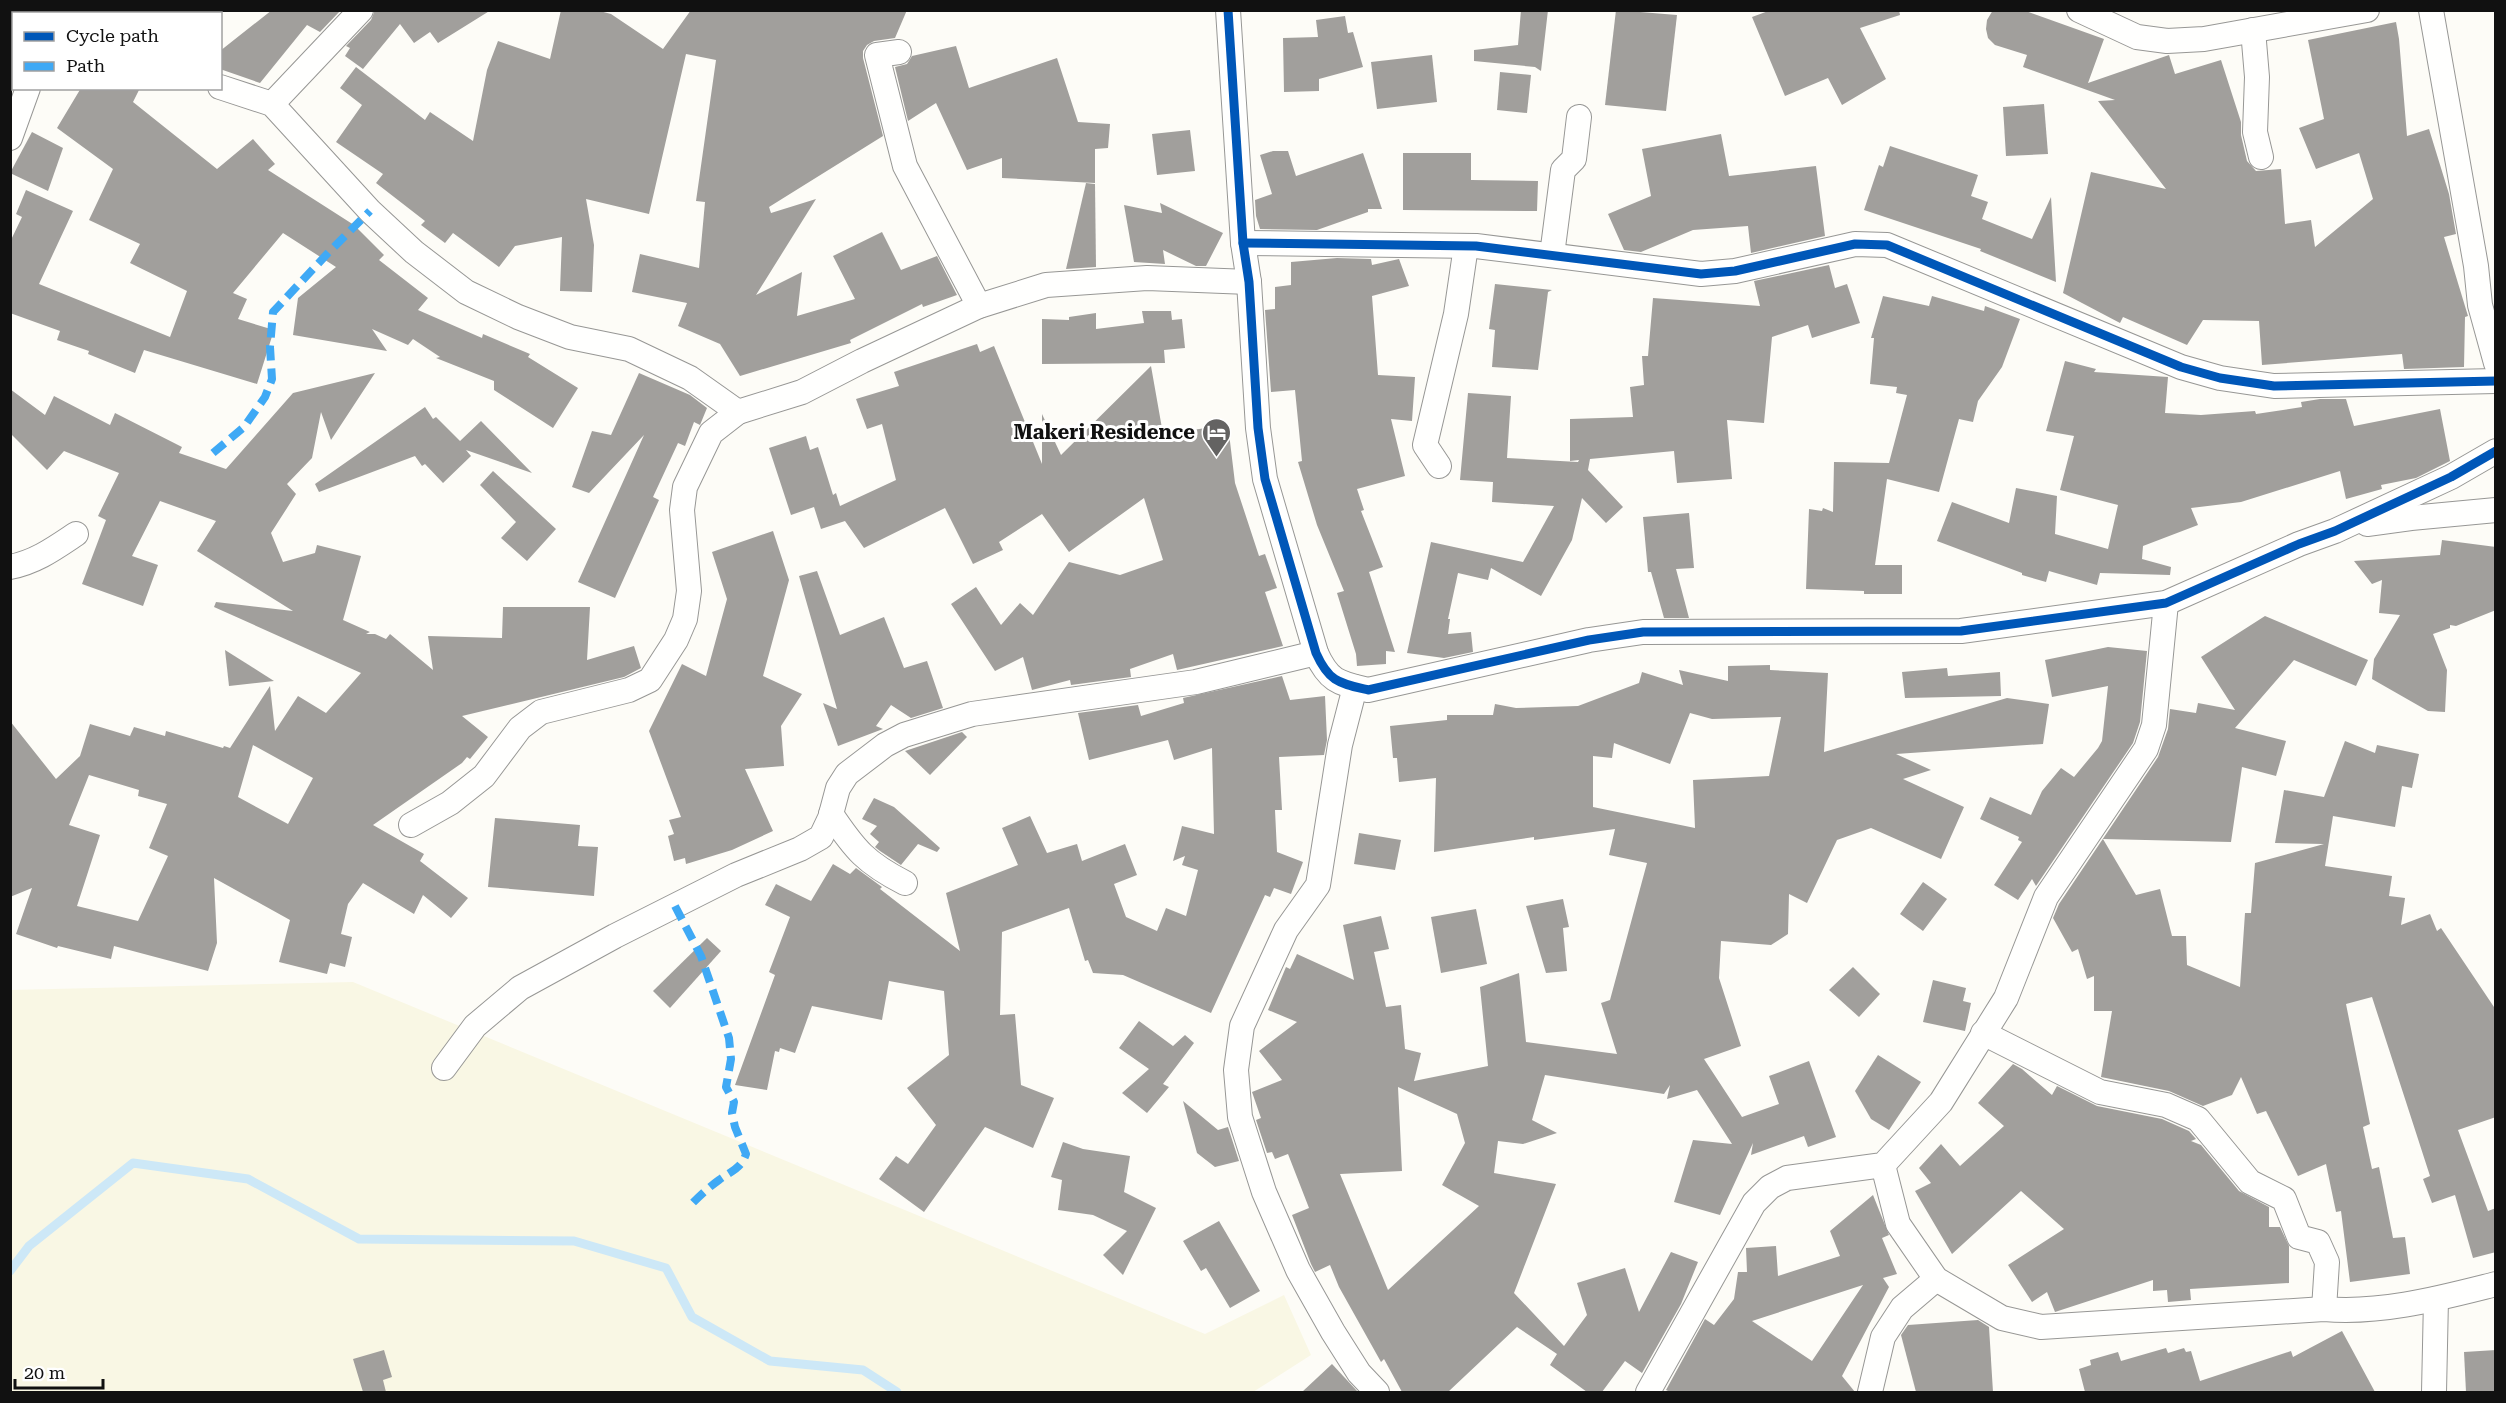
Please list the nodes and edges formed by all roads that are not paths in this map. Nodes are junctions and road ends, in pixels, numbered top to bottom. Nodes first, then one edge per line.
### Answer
1 (361, 10) edge
2 (1227, 10) edge
3 (2079, 10) edge
4 (2367, 10) edge
5 (2431, 10) edge
6 (2253, 30) junction
7 (899, 52) dead end
8 (222, 88) edge
9 (27, 90) edge
10 (272, 104) junction
11 (1580, 117) dead end
12 (10, 138) edge
13 (2261, 157) dead end
14 (1243, 243) junction
15 (1466, 246) junction
16 (1552, 255) junction
17 (2486, 264) edge
18 (1249, 282) junction
19 (979, 306) junction
20 (2496, 363) edge
21 (2496, 381) edge
22 (738, 411) junction
23 (2496, 451) edge
24 (1439, 466) dead end
25 (2496, 510) edge
26 (2335, 531) junction
27 (76, 534) dead end
28 (10, 567) edge
29 (2166, 603) junction
30 (1316, 653) junction
31 (1355, 687) junction
32 (831, 813) junction
33 (411, 825) dead end
34 (905, 883) dead end
35 (1983, 1033) junction
36 (444, 1068) dead end
37 (1883, 1165) junction
38 (1936, 1280) junction
39 (2496, 1284) edge
40 (2436, 1299) junction
41 (2324, 1309) junction
42 (1377, 1392) edge
43 (1648, 1392) edge
44 (1870, 1392) edge
45 (2434, 1392) edge

1 - 10 street
2 - 14 street
3 - 6 street
4 - 6 street
5 - 17 street
6 - 13 street
7 - 19 street
8 - 10 street
9 - 12 street
10 - 22 street
11 - 16 street
14 - 15 street
14 - 18 street
15 - 16 street
15 - 24 street
16 - 21 street
17 - 20 street
18 - 19 street
18 - 30 street
19 - 22 street
22 - 33 street
23 - 26 street
25 - 26 street
26 - 29 street
27 - 28 street
29 - 31 street
29 - 35 street
30 - 31 street
30 - 32 street
31 - 42 street
32 - 34 street
32 - 36 street
35 - 37 street
35 - 41 street
37 - 38 street
37 - 43 street
38 - 41 street
38 - 44 street
39 - 40 street
40 - 41 street
40 - 45 street

